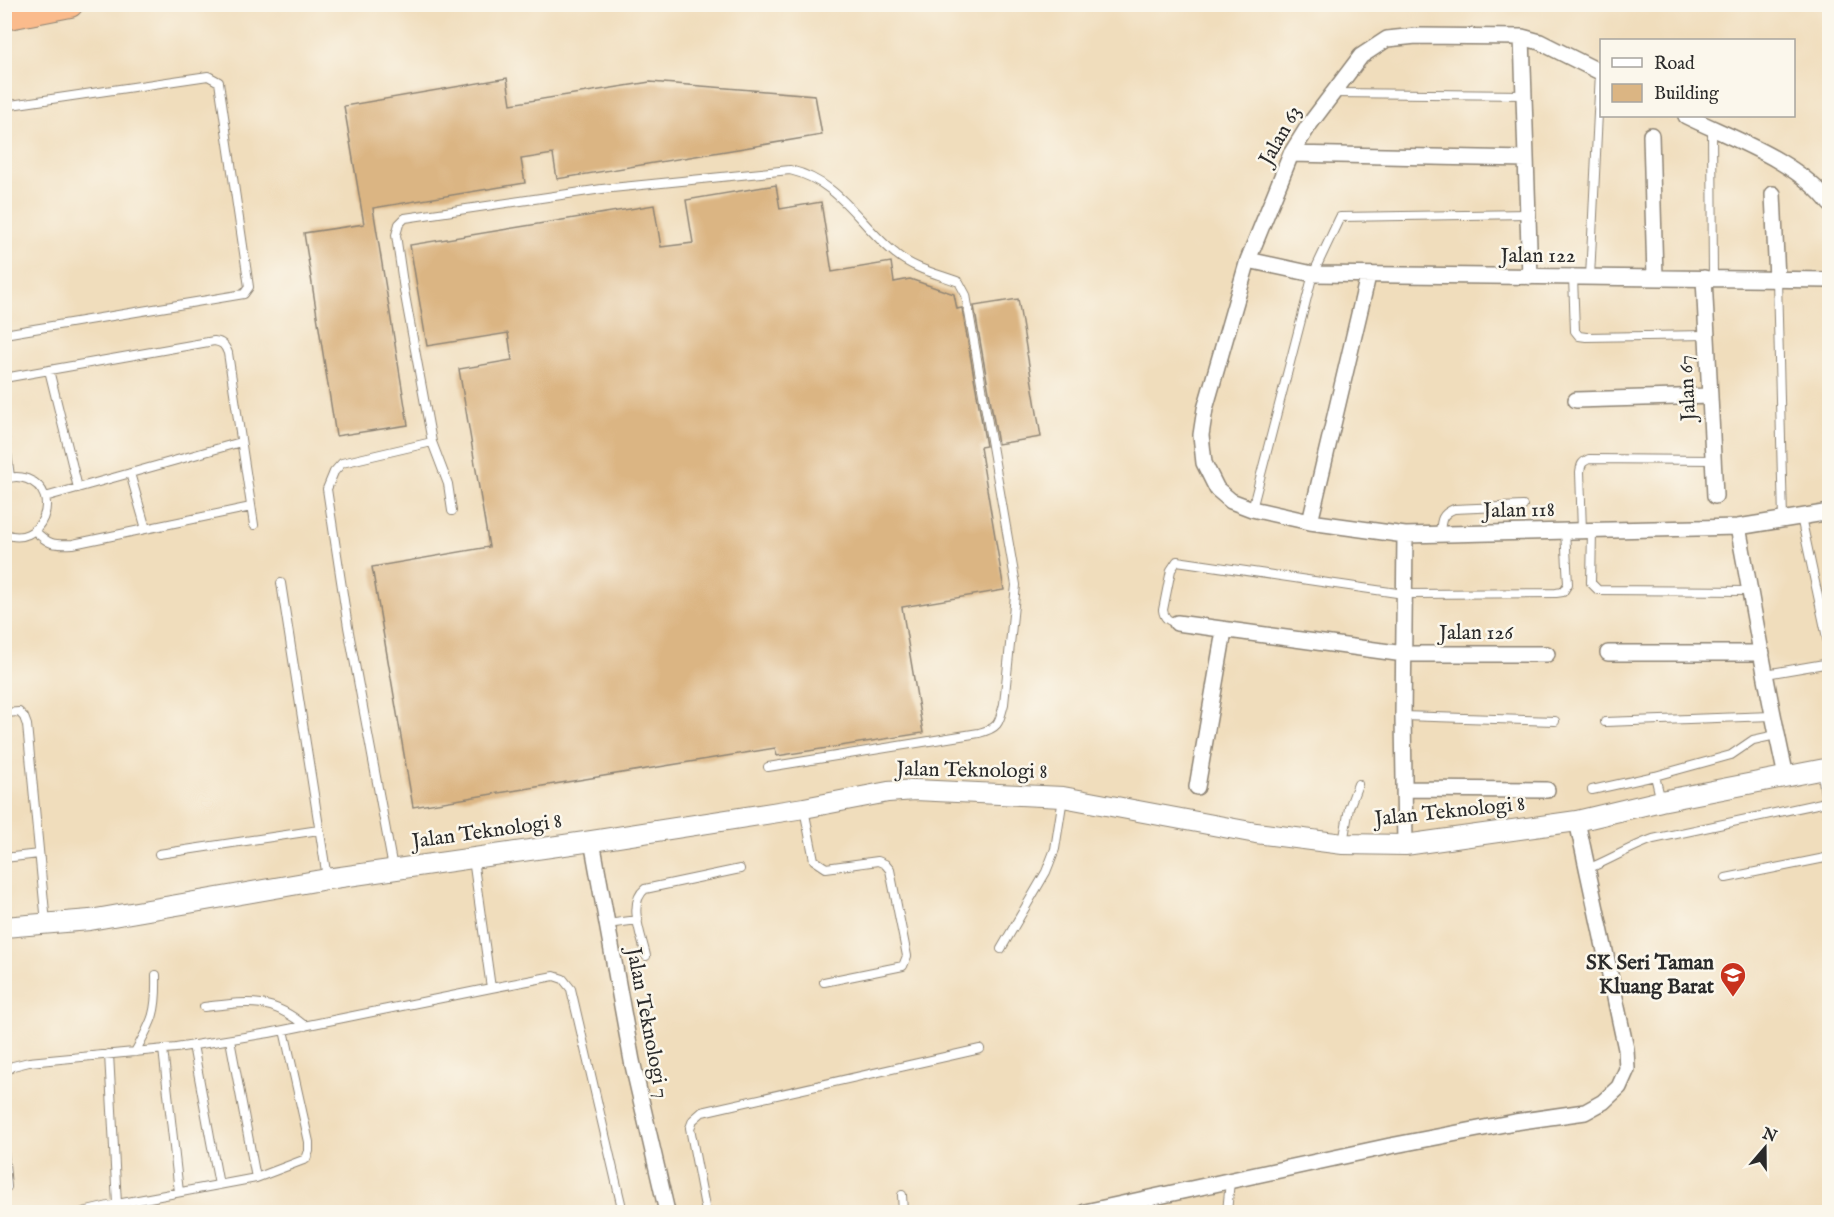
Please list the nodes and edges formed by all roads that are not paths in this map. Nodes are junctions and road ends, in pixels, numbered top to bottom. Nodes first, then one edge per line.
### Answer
1 (69, 4) edge
2 (4, 17) edge
3 (1522, 37) junction
4 (1600, 72) edge
5 (1600, 91) edge
6 (1333, 93) junction
7 (1524, 95) junction
8 (4, 106) edge
9 (1688, 117) edge
10 (1712, 128) junction
11 (1651, 135) dead end
12 (1291, 154) junction
13 (1526, 159) junction
14 (1773, 194) dead end
15 (1830, 204) edge
16 (1528, 214) junction
17 (1248, 260) junction
18 (1313, 274) junction
19 (1368, 276) junction
20 (1530, 277) junction
21 (1573, 277) junction
22 (1590, 277) junction
23 (1655, 278) junction
24 (1709, 278) junction
25 (1777, 279) junction
26 (1830, 280) edge
27 (4, 334) edge
28 (1707, 335) junction
29 (50, 370) junction
30 (4, 378) edge
31 (1710, 396) junction
32 (1576, 400) dead end
33 (4, 430) edge
34 (241, 442) junction
35 (432, 442) junction
36 (1713, 460) junction
37 (130, 473) junction
38 (8, 479) edge
39 (78, 488) junction
40 (1217, 489) joint
41 (1715, 496) dead end
42 (45, 497) junction
43 (1523, 506) dead end
44 (251, 507) junction
45 (1252, 509) junction
46 (452, 511) dead end
47 (1830, 512) edge
48 (1802, 517) junction
49 (1783, 520) junction
50 (1310, 522) junction
51 (254, 525) dead end
52 (1738, 527) junction
53 (146, 529) junction
54 (34, 530) junction
55 (1565, 531) junction
56 (1587, 531) junction
57 (4, 533) edge
58 (1440, 534) junction
59 (1405, 535) junction
60 (281, 583) dead end
61 (1750, 591) junction
62 (1404, 594) junction
63 (1178, 623) joint
64 (1224, 631) junction
65 (1830, 652) edge
66 (1608, 653) dead end
67 (1761, 653) junction
68 (1404, 654) junction
69 (1547, 654) dead end
70 (1830, 663) edge
71 (1766, 674) junction
72 (4, 713) edge
73 (1403, 716) junction
74 (1772, 716) junction
75 (1555, 721) dead end
76 (1605, 722) dead end
77 (1776, 735) junction
78 (768, 767) dead end
79 (1826, 769) edge
80 (1655, 776) junction
81 (1786, 776) junction
82 (1358, 784) dead end
83 (1197, 787) dead end
84 (1404, 789) junction
85 (1547, 790) dead end
86 (1592, 790) dead end
87 (1063, 797) junction
88 (1661, 801) junction
89 (1826, 802) junction
90 (804, 808) junction
91 (1576, 821) junction
92 (319, 830) junction
93 (1830, 831) edge
94 (592, 841) junction
95 (1342, 844) junction
96 (1406, 844) junction
97 (39, 854) junction
98 (159, 854) dead end
99 (4, 858) edge
100 (1830, 858) edge
101 (473, 859) junction
102 (393, 869) junction
103 (740, 869) dead end
104 (1587, 869) junction
105 (1726, 878) dead end
106 (327, 879) junction
107 (638, 920) junction
108 (46, 924) junction
109 (607, 924) junction
110 (4, 927) edge
111 (1001, 949) dead end
112 (646, 956) dead end
113 (156, 975) dead end
114 (824, 982) dead end
115 (491, 988) junction
116 (204, 1007) dead end
117 (305, 1026) junction
118 (284, 1030) junction
119 (230, 1040) junction
120 (193, 1045) junction
121 (163, 1049) junction
122 (980, 1049) dead end
123 (135, 1052) junction
124 (109, 1054) junction
125 (4, 1073) edge
126 (4, 1152) edge
127 (256, 1178) junction
128 (1230, 1181) junction
129 (219, 1185) junction
130 (7, 1187) dead end
131 (179, 1192) junction
132 (902, 1195) dead end
133 (117, 1204) junction
134 (84, 1212) edge
135 (623, 1212) edge
136 (667, 1212) edge
137 (706, 1212) edge
138 (903, 1212) edge
139 (1085, 1212) edge
140 (1227, 1212) edge

1 - 2 highway
3 - 4 street, Jalan 63
3 - 6 street, Jalan 63
3 - 7 street
5 - 22 lane
6 - 7 lane
6 - 12 street, Jalan 63
7 - 13 street
8 - 27 lane
9 - 10 street
10 - 15 street
10 - 24 lane
11 - 23 street
12 - 13 street
12 - 17 street, Jalan 63
13 - 16 street
14 - 25 street
16 - 18 lane
16 - 20 street
17 - 18 street, Jalan 122
17 - 40 street, Jalan 63
18 - 19 street, Jalan 122
18 - 45 lane
19 - 20 street, Jalan 122
19 - 50 street
20 - 21 street, Jalan 122
21 - 22 street, Jalan 122
21 - 28 lane
22 - 23 street, Jalan 122
23 - 24 street, Jalan 122
24 - 25 street, Jalan 122
24 - 28 street, Jalan 67
25 - 26 street, Jalan 122
25 - 49 lane
28 - 31 street, Jalan 67
29 - 30 lane
29 - 34 lane
29 - 39 lane
31 - 32 street
31 - 36 street, Jalan 67
33 - 38 lane
34 - 37 lane
34 - 44 lane
35 - 46 lane
35 - 78 lane
35 - 102 lane
36 - 41 street, Jalan 67
36 - 56 lane
37 - 39 lane
37 - 53 lane
38 - 42 lane
39 - 42 lane
40 - 45 street, Jalan 118
42 - 54 lane
43 - 58 lane
44 - 51 lane
44 - 53 lane
45 - 50 street, Jalan 118
47 - 48 street, Jalan 118
48 - 49 street, Jalan 118
48 - 65 lane
49 - 52 street, Jalan 118
50 - 59 street, Jalan 118
52 - 56 street, Jalan 118
52 - 61 street
53 - 54 lane
54 - 57 lane
55 - 56 street, Jalan 118
55 - 58 street, Jalan 118
55 - 62 lane
56 - 61 lane
58 - 59 street, Jalan 118
59 - 62 street
60 - 92 lane
61 - 67 street
62 - 63 lane
62 - 68 street
63 - 64 street, Jalan 126
64 - 68 street, Jalan 126
64 - 83 street
66 - 67 street
67 - 71 street
68 - 69 street, Jalan 126
68 - 73 street
70 - 71 lane
71 - 74 street
72 - 97 lane
73 - 75 lane
73 - 84 street
74 - 76 lane
74 - 77 street
77 - 80 lane
77 - 81 street
79 - 81 street, Jalan Teknologi 8
79 - 89 lane
80 - 86 lane
80 - 88 lane
81 - 88 street, Jalan Teknologi 8
82 - 95 lane
84 - 85 street
84 - 96 street
87 - 90 street, Jalan Teknologi 8
87 - 95 street, Jalan Teknologi 8
87 - 111 lane
88 - 91 street, Jalan Teknologi 8
89 - 93 lane
89 - 104 lane
90 - 94 street, Jalan Teknologi 8
90 - 114 lane
91 - 96 street, Jalan Teknologi 8
91 - 104 street
92 - 98 lane
92 - 106 lane
94 - 101 street, Jalan Teknologi 8
94 - 109 street, Jalan Teknologi 7
95 - 96 street, Jalan Teknologi 8
97 - 99 lane
97 - 108 lane
100 - 105 lane
101 - 102 street, Jalan Teknologi 8
101 - 115 lane
102 - 106 street, Jalan Teknologi 8
103 - 107 lane
104 - 128 street
106 - 108 street, Jalan Teknologi 8
107 - 109 lane
107 - 112 lane
108 - 110 street, Jalan Teknologi 8
109 - 136 street, Jalan Teknologi 7
113 - 123 lane
115 - 117 lane
115 - 135 lane
116 - 117 lane
117 - 118 lane
118 - 119 lane
118 - 127 lane
119 - 120 lane
119 - 127 lane
120 - 121 lane
120 - 129 lane
121 - 123 lane
121 - 131 lane
122 - 137 lane
123 - 124 lane
124 - 125 lane
124 - 133 lane
126 - 130 lane
127 - 129 lane
128 - 139 street
128 - 140 lane
129 - 131 lane
131 - 133 lane
132 - 138 lane
133 - 134 lane

